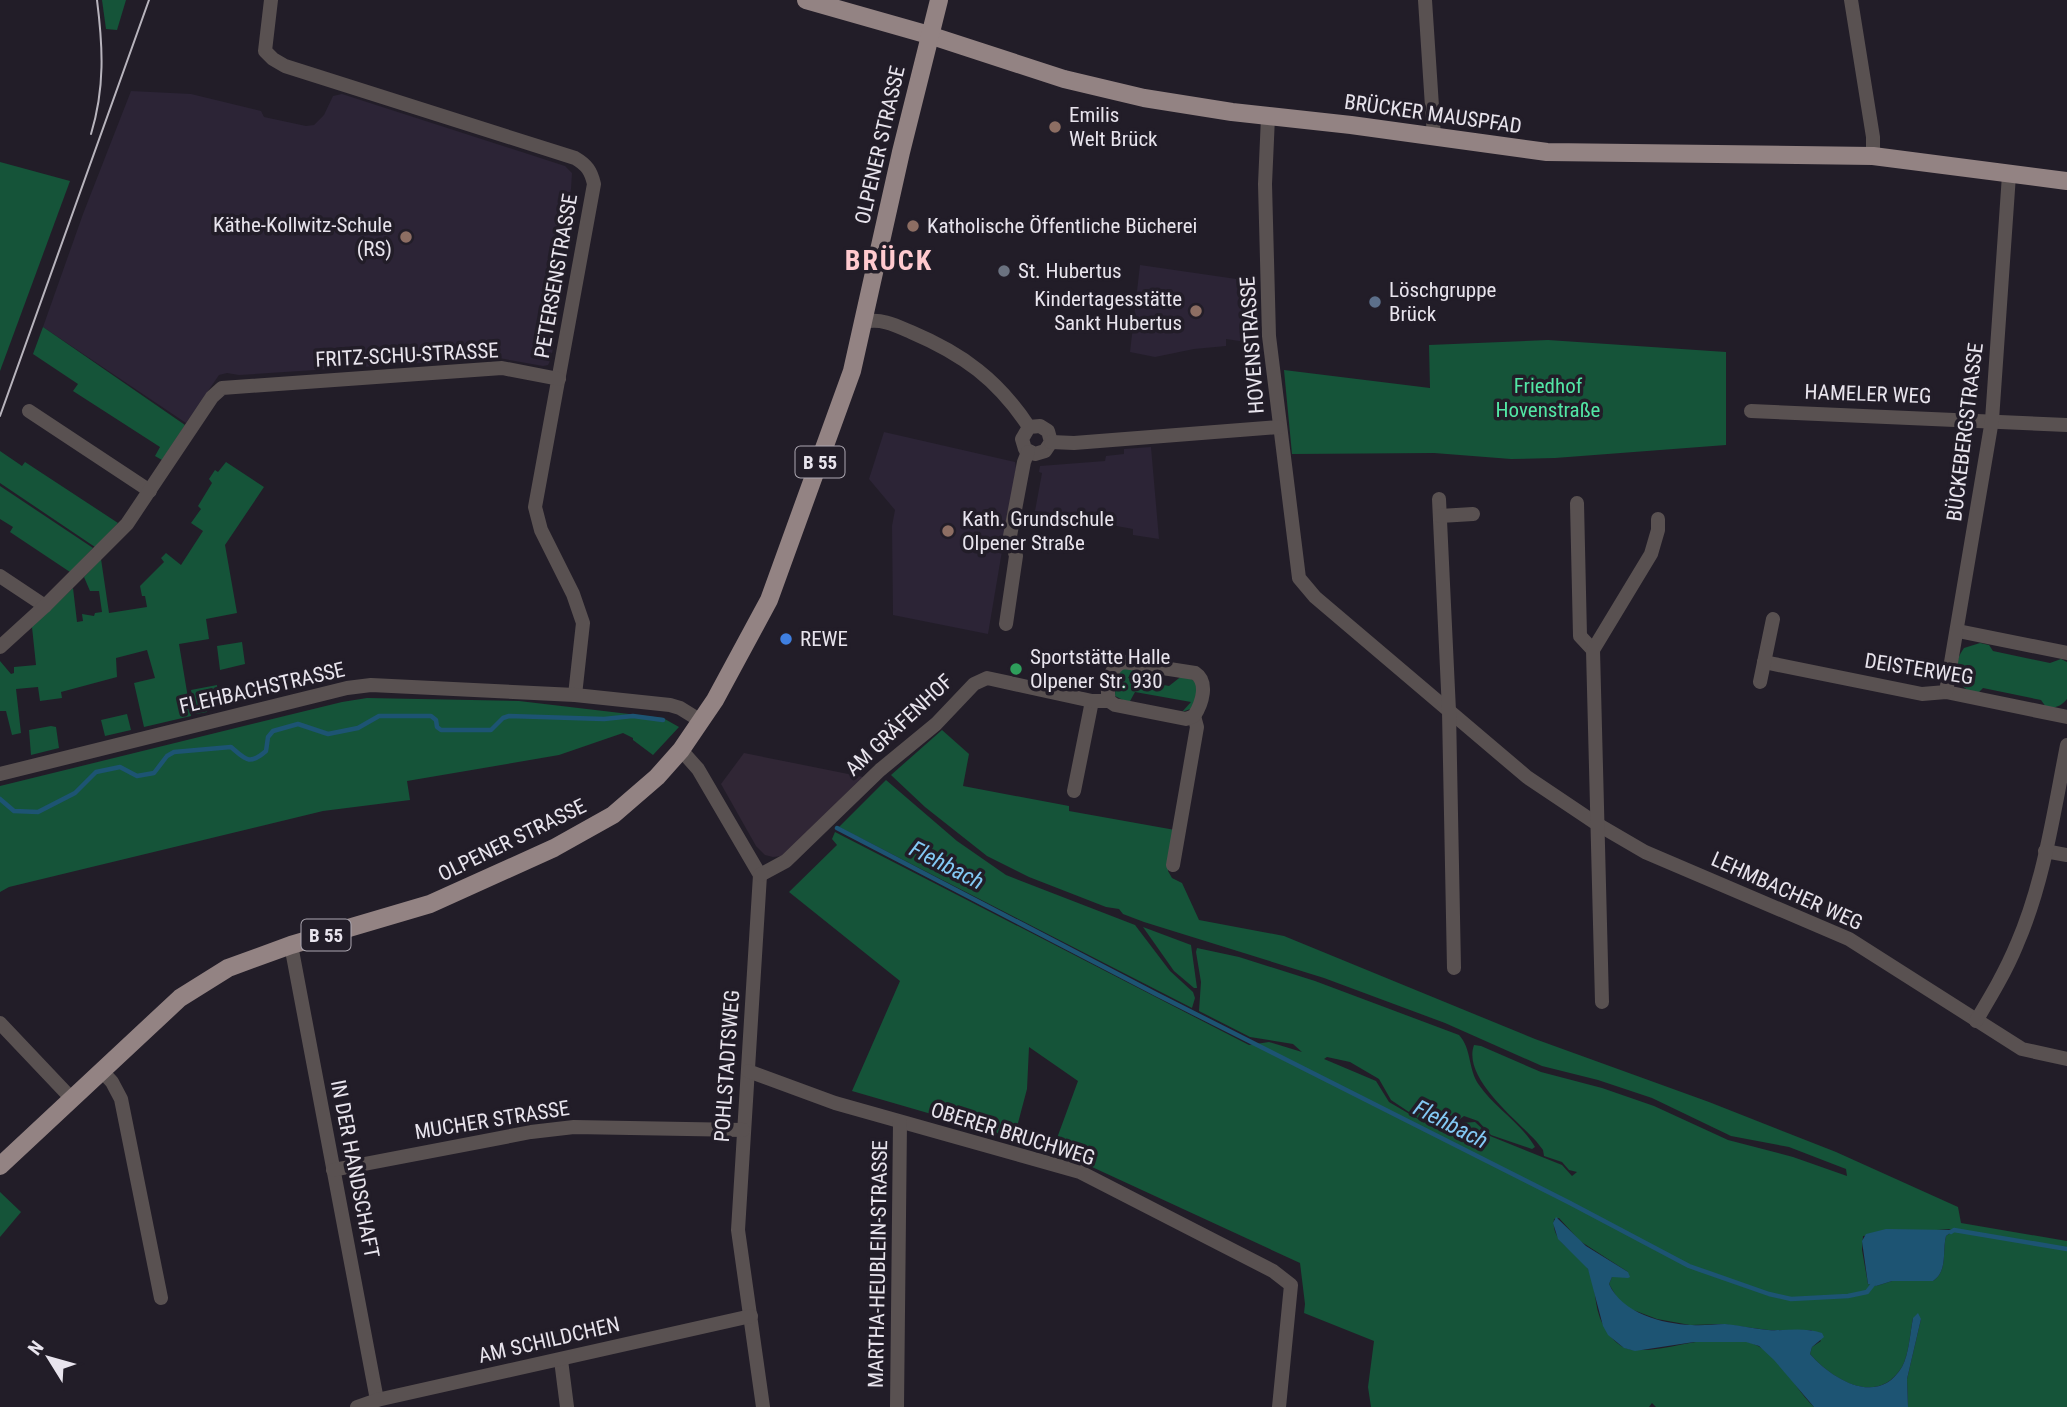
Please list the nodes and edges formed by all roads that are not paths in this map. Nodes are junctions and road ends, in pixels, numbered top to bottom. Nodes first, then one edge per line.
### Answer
1 (271, 0) edge
2 (806, 0) edge
3 (939, 0) edge
4 (1425, 0) edge
5 (1851, 0) edge
6 (929, 35) junction
7 (1268, 117) junction
8 (1434, 136) junction
9 (1873, 156) junction
10 (2009, 175) junction
11 (2067, 181) edge
12 (864, 322) junction
13 (559, 379) junction
14 (29, 411) dead end
15 (1751, 411) dead end
16 (1992, 420) junction
17 (2067, 425) edge
18 (1029, 427) junction
19 (1279, 427) junction
20 (1051, 442) junction
21 (1028, 452) junction
22 (150, 491) junction
23 (1439, 499) dead end
24 (1577, 503) dead end
25 (1473, 514) dead end
26 (1440, 516) junction
27 (1658, 519) dead end
28 (0, 576) edge
29 (45, 606) junction
30 (1773, 618) dead end
31 (1006, 624) dead end
32 (1958, 631) junction
33 (0, 647) edge
34 (1593, 650) junction
35 (2067, 653) edge
36 (1765, 662) junction
37 (1760, 682) dead end
38 (1946, 692) junction
39 (575, 695) junction
40 (1091, 701) junction
41 (1109, 701) junction
42 (1449, 711) junction
43 (1194, 716) junction
44 (2067, 717) edge
45 (701, 721) junction
46 (2067, 745) edge
47 (681, 750) junction
48 (0, 774) edge
49 (1074, 791) dead end
50 (1597, 824) junction
51 (2046, 851) junction
52 (2067, 855) edge
53 (1173, 865) dead end
54 (760, 875) junction
55 (291, 945) junction
56 (1454, 968) dead end
57 (1602, 1002) dead end
58 (1976, 1021) junction
59 (0, 1023) edge
60 (2067, 1059) edge
61 (101, 1070) junction
62 (748, 1071) junction
63 (71, 1098) junction
64 (900, 1122) junction
65 (743, 1130) junction
66 (0, 1166) edge
67 (333, 1170) junction
68 (162, 1298) dead end
69 (751, 1316) junction
70 (561, 1360) junction
71 (377, 1400) junction
72 (360, 1407) edge
73 (567, 1407) edge
74 (763, 1407) edge
75 (897, 1407) edge
76 (1279, 1407) edge

1 - 13 street, PETERSENSTRASSE
2 - 6 main road, BRÜCKER MAUSPFAD
3 - 6 main road, OLPENER STRASSE / B 55
4 - 8 street
5 - 9 street
6 - 7 main road, BRÜCKER MAUSPFAD
6 - 12 main road, OLPENER STRASSE / B 55
7 - 8 main road, BRÜCKER MAUSPFAD
7 - 19 street, HOVENSTRASSE
8 - 9 main road, BRÜCKER MAUSPFAD
9 - 10 main road, BRÜCKER MAUSPFAD
10 - 11 main road, BRÜCKER MAUSPFAD
10 - 16 street, BÜCKEBERGSTRASSE
12 - 18 street
12 - 45 main road, OLPENER STRASSE / B 55
13 - 22 street, FRITZ-SCHU-STRASSE
13 - 39 street, PETERSENSTRASSE
14 - 22 street
15 - 16 street, HAMELER WEG
16 - 17 street, HAMELER WEG
16 - 32 street, BÜCKEBERGSTRASSE
18 - 20 street
18 - 21 street
19 - 20 street, HOVENSTRASSE
19 - 42 street, LEHMBACHER WEG
20 - 21 street, HOVENSTRASSE
21 - 31 street
22 - 29 street, FRITZ-SCHU-STRASSE
23 - 26 street
24 - 34 street
25 - 26 street
26 - 42 street
27 - 34 street
28 - 29 street
29 - 33 street, FRITZ-SCHU-STRASSE
30 - 36 street
32 - 35 street
32 - 38 street, BÜCKEBERGSTRASSE
34 - 50 street
36 - 37 street
36 - 38 street, DEISTERWEG
38 - 44 street, DEISTERWEG
39 - 45 street, FLEHBACHSTRASSE
39 - 48 street, FLEHBACHSTRASSE
40 - 41 street, AM GRÄFENHOF
40 - 49 street
40 - 54 street, AM GRÄFENHOF
41 - 43 street, AM GRÄFENHOF
41 - 43 street
42 - 50 street, LEHMBACHER WEG
42 - 56 street
43 - 53 street
45 - 47 main road, OLPENER STRASSE / B 55
46 - 51 street
47 - 54 street
47 - 55 main road, OLPENER STRASSE / B 55
50 - 57 street
50 - 58 street, LEHMBACHER WEG
51 - 52 street
51 - 58 street
54 - 62 street, POHLSTADTSWEG
55 - 61 main road, OLPENER STRASSE / B 55
55 - 67 street, IN DER HANDSCHAFT
58 - 60 street, LEHMBACHER WEG
59 - 63 street
61 - 63 main road, OLPENER STRASSE / B 55
61 - 68 street
62 - 64 street, OBERER BRUCHWEG
62 - 65 street, POHLSTADTSWEG
63 - 66 main road, OLPENER STRASSE / B 55
64 - 75 street, MARTHA-HEUBLEIN-STRASSE
64 - 76 street, OBERER BRUCHWEG
65 - 67 street, MUCHER STRASSE
65 - 69 street, POHLSTADTSWEG
67 - 71 street, IN DER HANDSCHAFT
69 - 70 street, AM SCHILDCHEN
69 - 74 street, POHLSTADTSWEG
70 - 71 street, AM SCHILDCHEN
70 - 73 street
71 - 72 street, AM SCHILDCHEN

